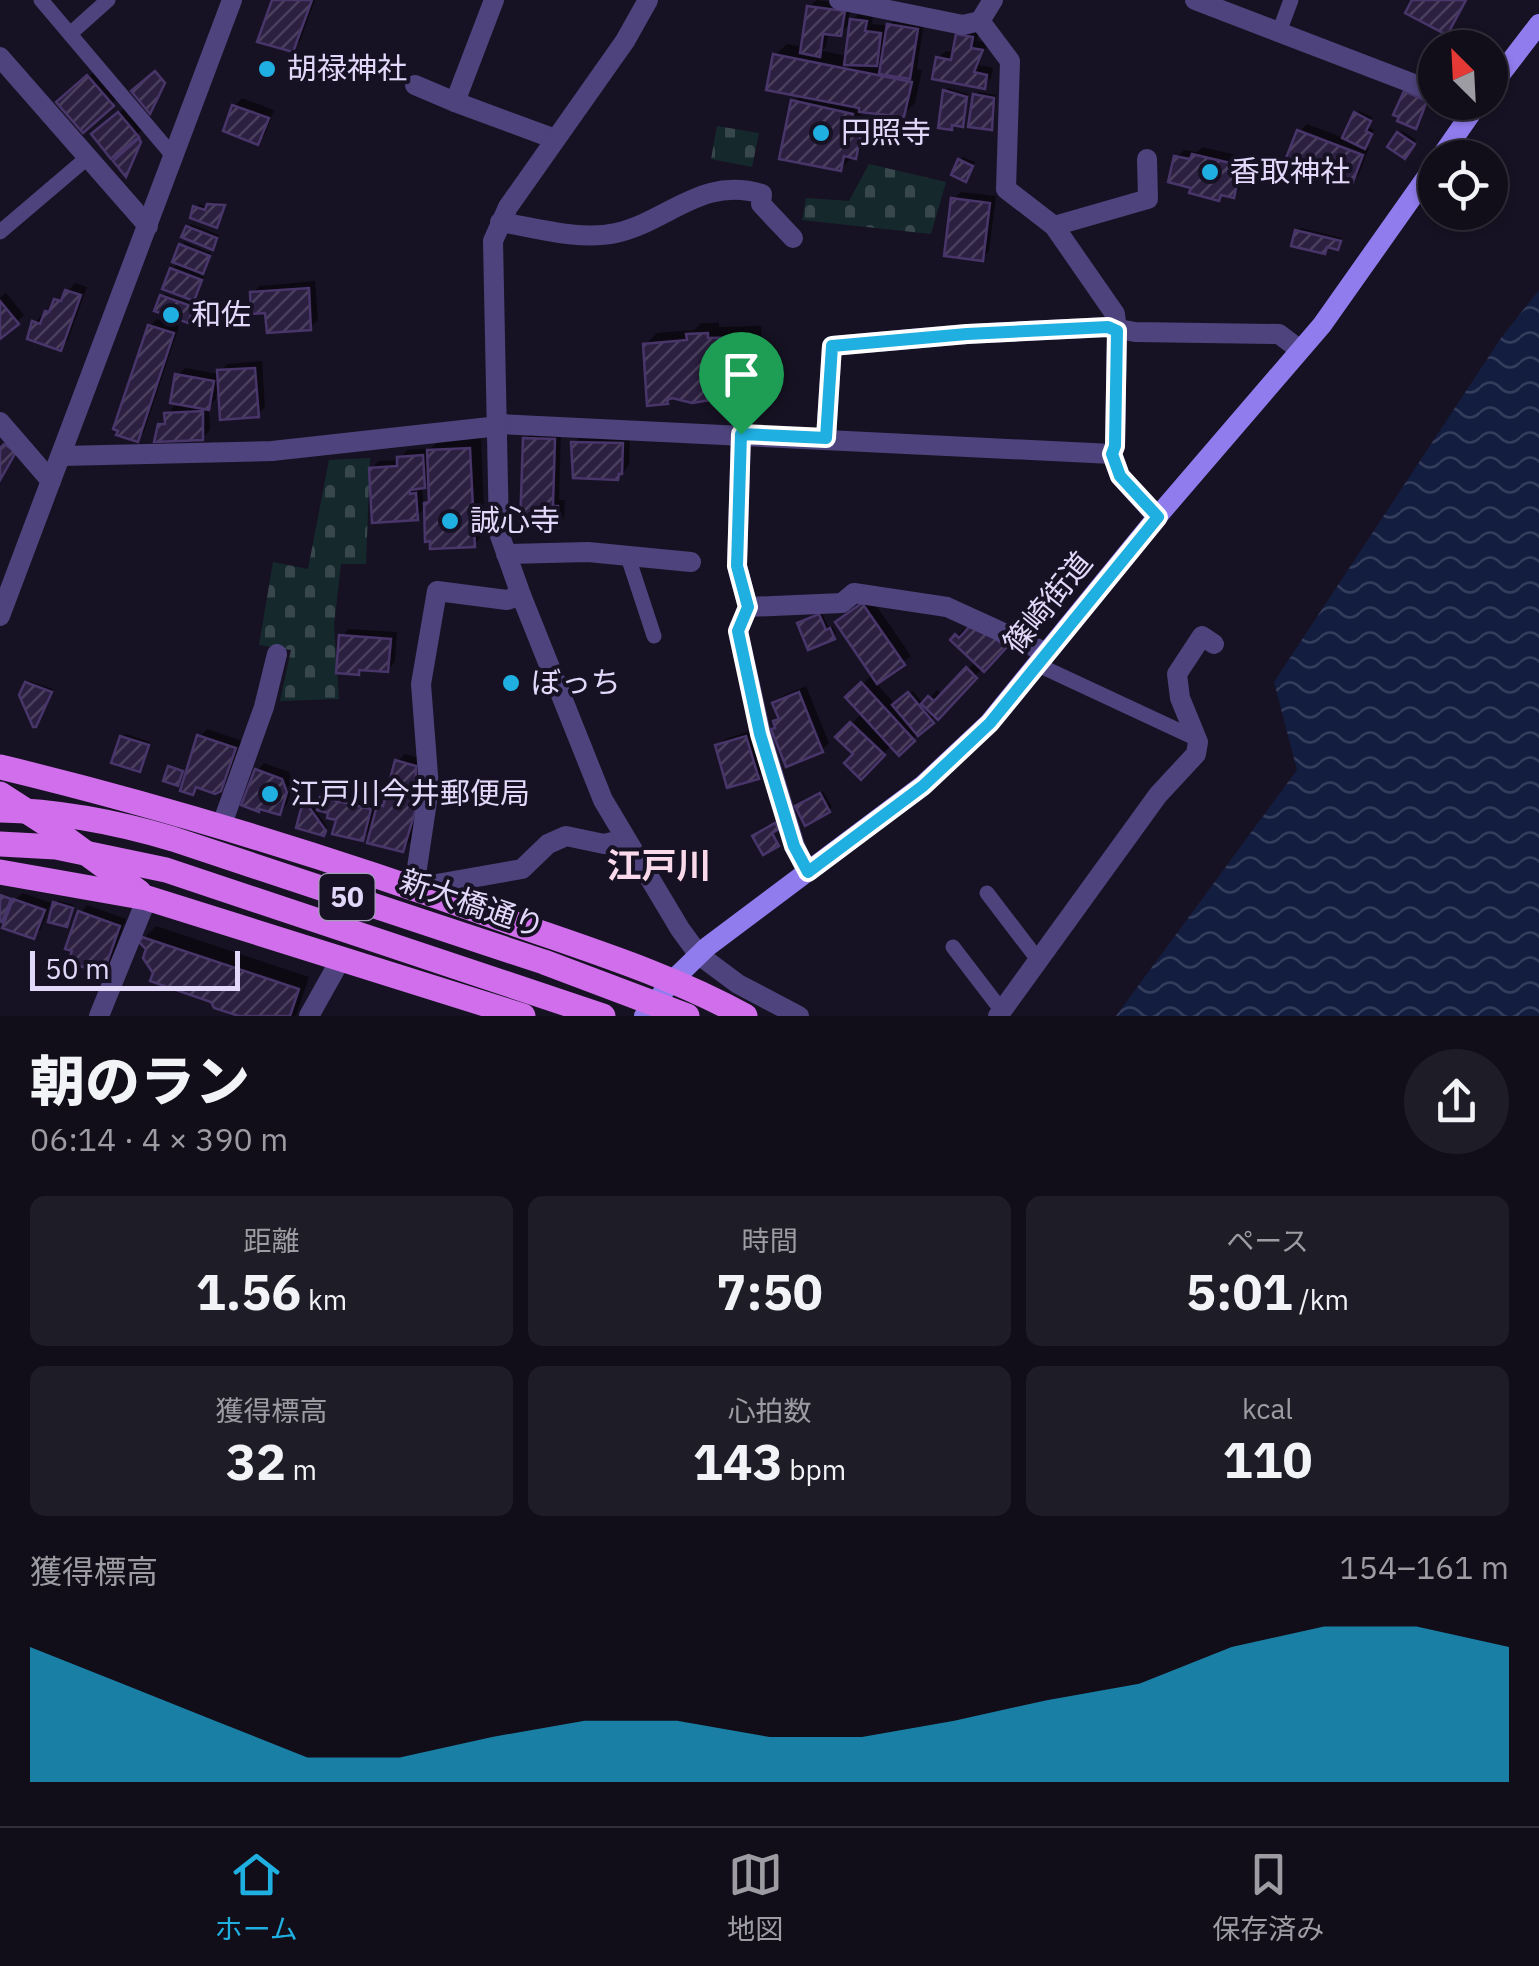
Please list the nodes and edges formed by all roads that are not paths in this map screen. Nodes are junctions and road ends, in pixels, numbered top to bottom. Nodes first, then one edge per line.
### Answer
1 (41, 0) edge
2 (108, 0) edge
3 (232, 0) edge
4 (494, 0) edge
5 (648, 0) edge
6 (838, 0) edge
7 (993, 0) edge
8 (1195, 0) edge
9 (1291, 0) edge
10 (980, 21) junction
11 (1539, 24) edge
12 (1280, 32) junction
13 (70, 34) junction
14 (0, 58) edge
15 (1508, 64) edge
16 (1418, 85) edge
17 (416, 86) dead end
18 (455, 102) junction
19 (556, 139) junction
20 (174, 157) junction
21 (87, 158) junction
22 (1147, 159) dead end
23 (1418, 188) edge
24 (500, 222) junction
25 (148, 226) junction
26 (1054, 226) junction
27 (0, 232) edge
28 (793, 238) dead end
29 (1117, 331) junction
30 (1300, 350) junction
31 (0, 422) edge
32 (499, 425) junction
33 (741, 434) junction
34 (826, 438) junction
35 (1112, 454) junction
36 (61, 456) junction
37 (52, 481) junction
38 (1158, 517) junction
39 (506, 554) junction
40 (628, 557) junction
41 (691, 562) dead end
42 (521, 595) junction
43 (748, 607) junction
44 (0, 616) edge
45 (654, 636) dead end
46 (1214, 644) dead end
47 (277, 654) dead end
48 (1041, 658) junction
49 (1197, 739) junction
50 (0, 767) edge
51 (0, 794) edge
52 (0, 810) edge
53 (222, 827) junction
54 (625, 839) junction
55 (0, 844) edge
56 (0, 872) edge
57 (808, 872) junction
58 (414, 888) junction
59 (987, 893) dead end
60 (147, 898) junction
61 (953, 947) dead end
62 (699, 955) junction
63 (342, 957) junction
64 (1039, 961) junction
65 (672, 980) junction
66 (1000, 1014) edge
67 (99, 1016) edge
68 (309, 1016) edge
69 (523, 1016) edge
70 (603, 1016) edge
71 (644, 1016) edge
72 (687, 1016) edge
73 (746, 1016) edge
74 (798, 1016) edge

1 - 13 lane
2 - 13 lane
3 - 20 street
4 - 18 street
5 - 19 street
6 - 10 street
7 - 10 street
8 - 12 street
9 - 12 lane
10 - 26 street
11 - 15 main road
12 - 16 street
13 - 20 lane
14 - 21 street
17 - 18 street
18 - 19 street
19 - 24 street
20 - 25 street
21 - 25 street
21 - 27 lane
22 - 26 street
23 - 30 main road, 篠崎街道
24 - 28 street
24 - 32 street
25 - 36 street
26 - 29 street
29 - 30 street
29 - 34 street
29 - 35 street
30 - 38 main road, 篠崎街道
31 - 37 street
32 - 33 street
32 - 36 street
32 - 39 street
33 - 34 street
33 - 43 street
34 - 35 street
35 - 38 street
36 - 37 street
37 - 44 street
38 - 48 main road, 篠崎街道
39 - 40 street
39 - 42 street
40 - 41 street
40 - 45 lane
42 - 54 street
42 - 58 street
43 - 48 street
43 - 57 street
46 - 49 street
47 - 53 street
48 - 49 lane
48 - 57 main road, 篠崎街道
49 - 64 street
50 - 53 main road, 50
51 - 60 main road
52 - 72 main road, 新大橋通り / 50, bridge
53 - 58 main road, 50
54 - 58 street
54 - 62 street
55 - 70 main road, 50, bridge
56 - 60 main road, 50
57 - 62 main road, 篠崎街道
58 - 65 main road, 50
59 - 64 lane
60 - 63 main road, 50
60 - 67 street
61 - 66 lane
62 - 65 main road, 篠崎街道
62 - 74 street
63 - 68 street
63 - 69 main road, 50
64 - 66 street
65 - 71 main road, 篠崎街道
65 - 73 main road, 50

